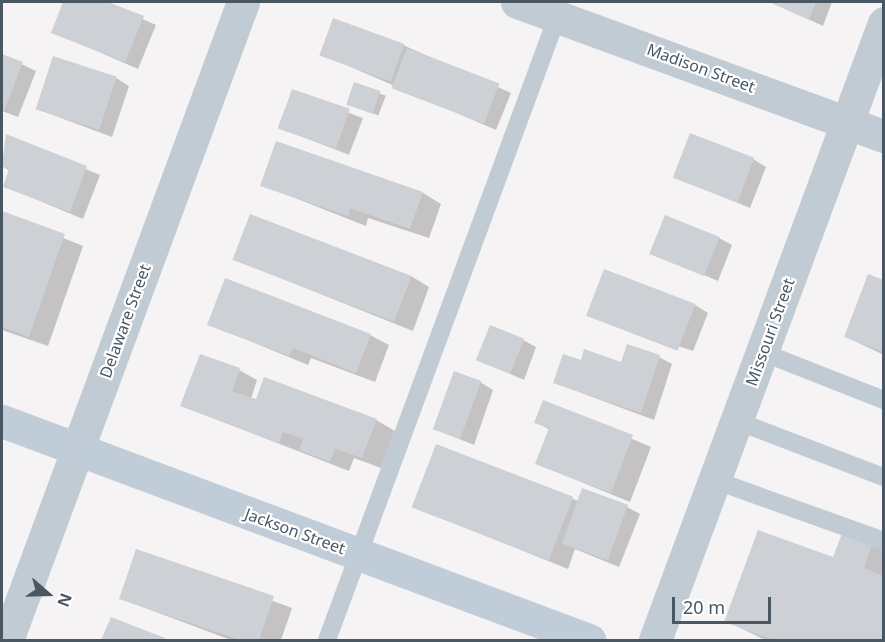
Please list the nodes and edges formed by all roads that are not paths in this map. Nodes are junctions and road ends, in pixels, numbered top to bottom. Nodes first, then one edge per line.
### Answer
1 (243, 2) edge
2 (517, 2) edge
3 (560, 9) edge
4 (884, 23) edge
5 (847, 123) junction
6 (884, 136) edge
7 (762, 352) junction
8 (884, 400) edge
9 (2, 421) edge
10 (736, 421) junction
11 (77, 450) junction
12 (884, 477) edge
13 (714, 480) junction
14 (884, 541) edge
15 (358, 555) junction
16 (7, 640) edge
17 (327, 640) edge
18 (589, 640) edge
19 (656, 640) edge

1 - 11 street, Delaware Street
2 - 3 street, Madison Street
3 - 5 street, Madison Street
3 - 15 lane
4 - 5 street, Missouri Street
5 - 6 street, Madison Street
5 - 7 street, Missouri Street
7 - 8 lane
7 - 10 street, Missouri Street
9 - 11 street, Jackson Street
10 - 12 lane
10 - 13 street, Missouri Street
11 - 15 street, Jackson Street
11 - 16 street, Delaware Street
13 - 14 lane
13 - 19 street, Missouri Street
15 - 17 lane
15 - 18 street, Jackson Street

